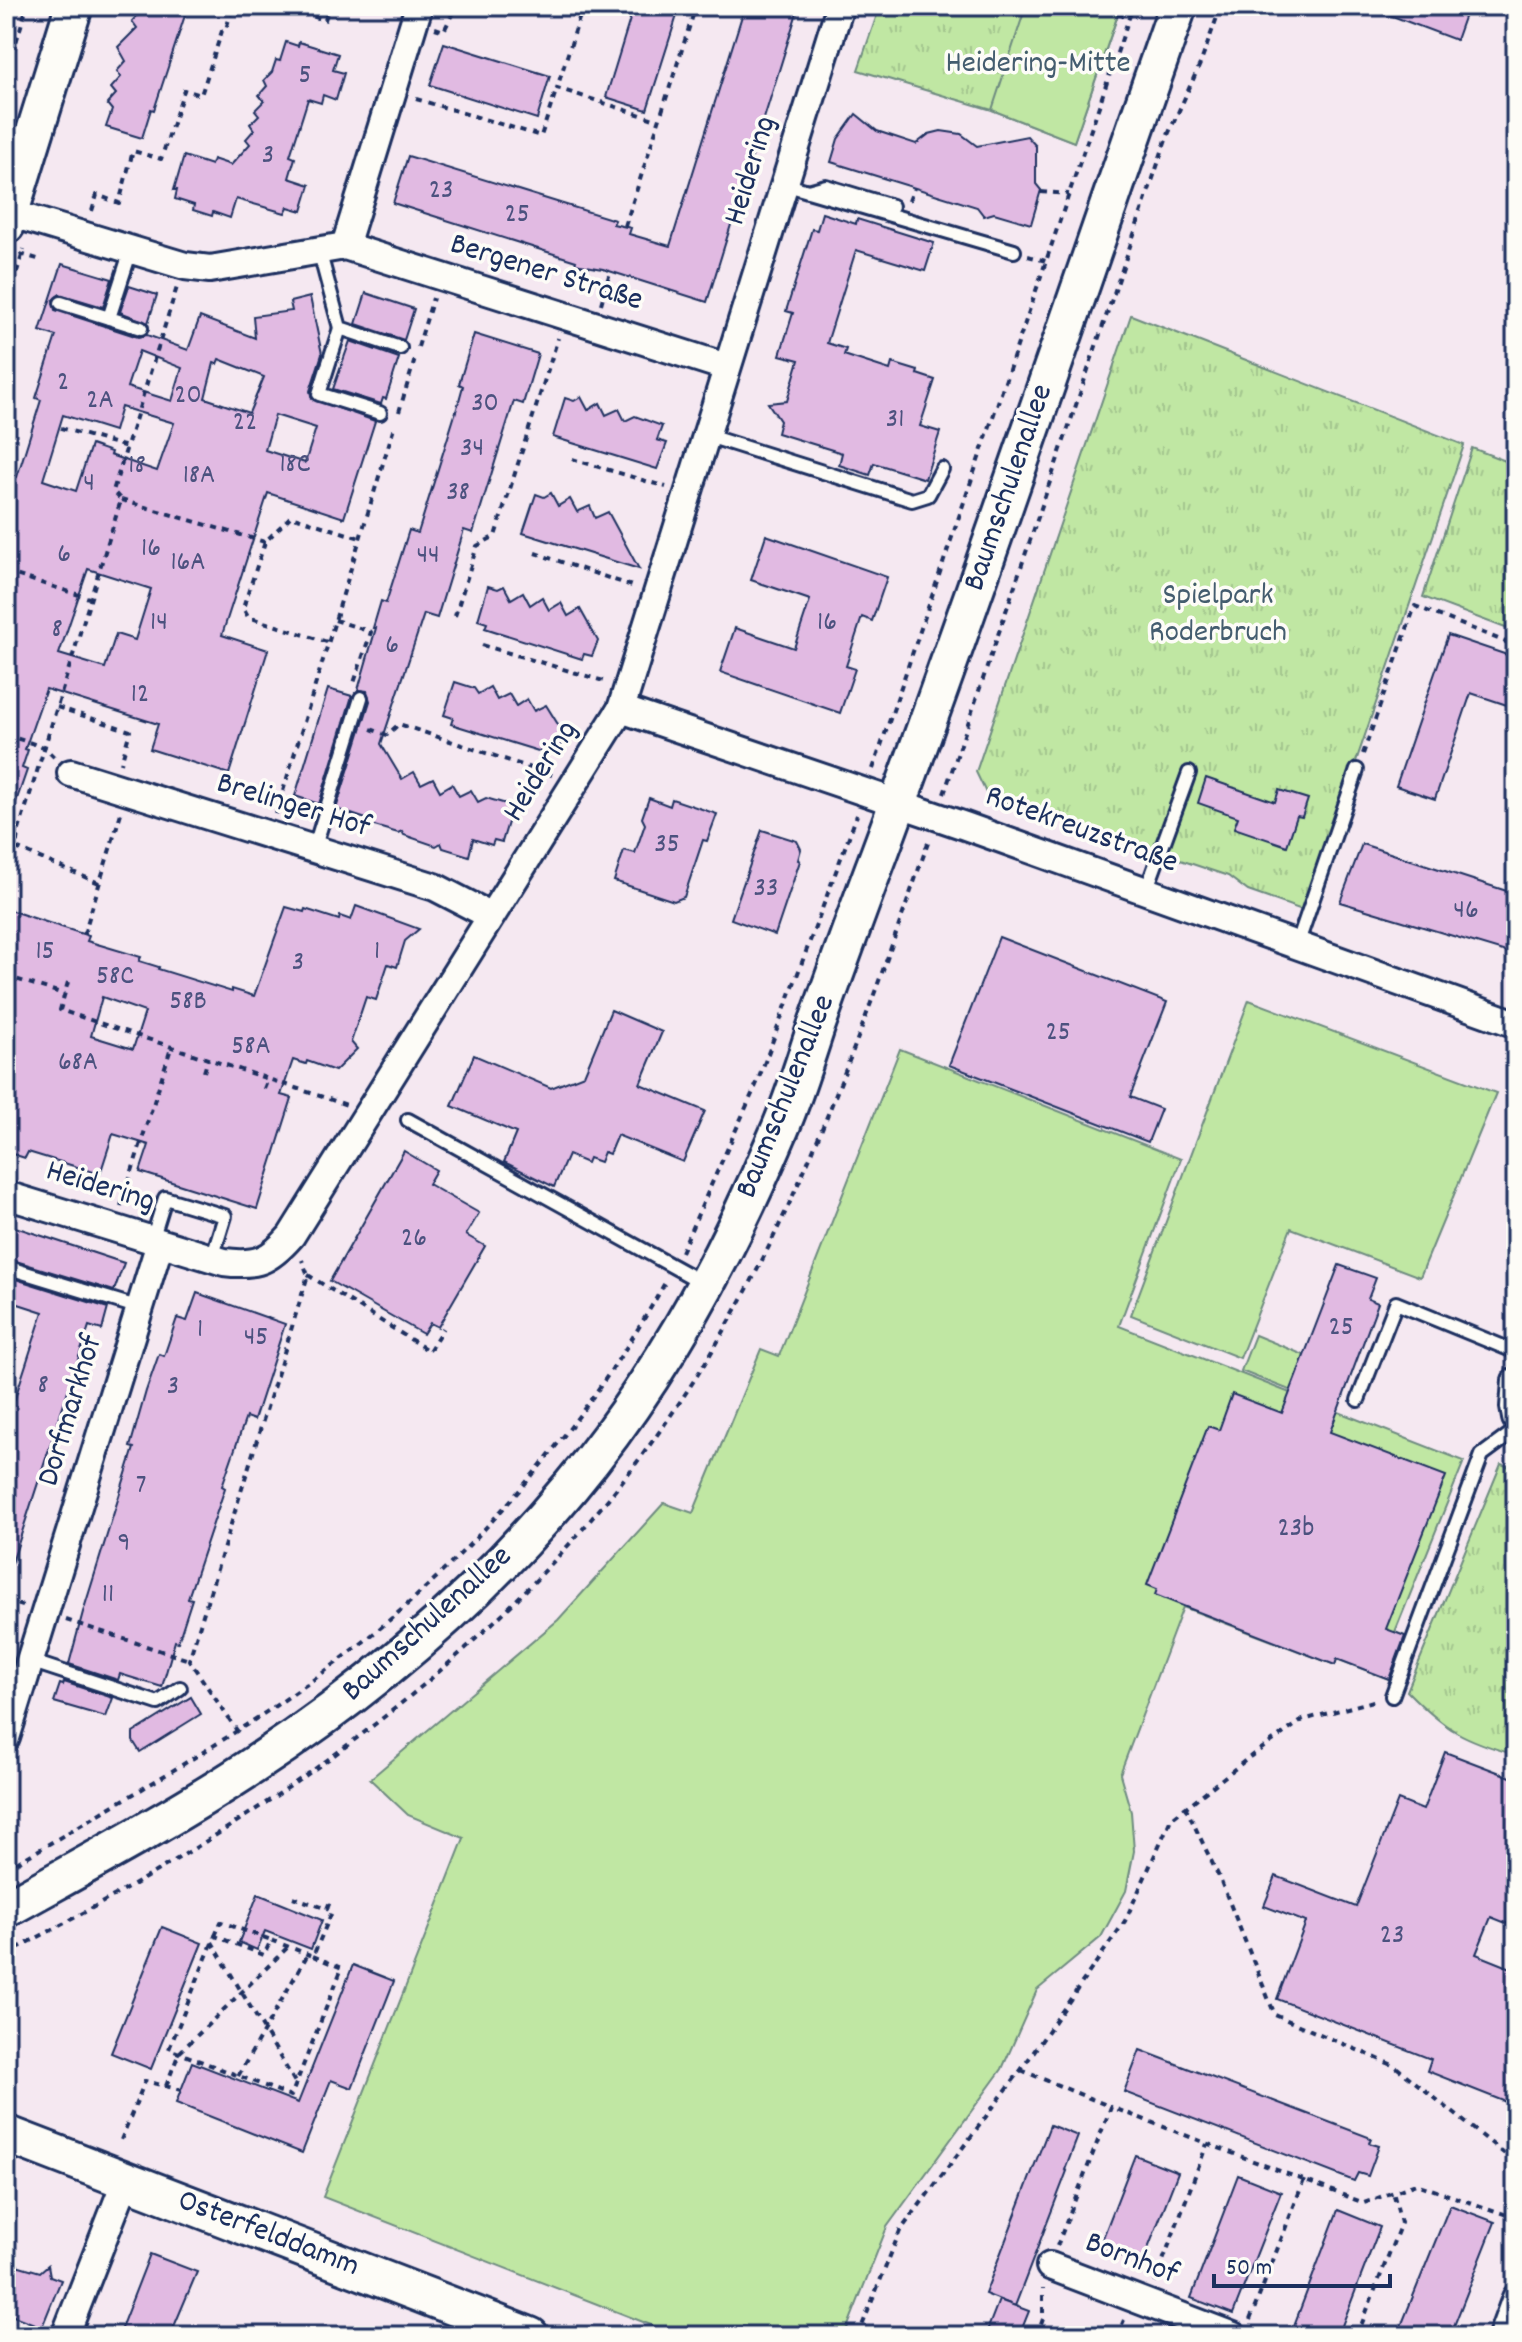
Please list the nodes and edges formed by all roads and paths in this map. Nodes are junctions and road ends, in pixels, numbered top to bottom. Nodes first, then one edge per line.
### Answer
1 (27, 6) edge
2 (74, 6) edge
3 (233, 6) edge
4 (279, 6) edge
5 (329, 6) edge
6 (419, 6) edge
7 (456, 6) edge
8 (583, 6) edge
9 (696, 6) edge
10 (840, 6) edge
11 (1095, 6) edge
12 (1133, 6) edge
13 (1178, 6) edge
14 (1221, 6) edge
15 (1129, 18) junction
16 (444, 31) dead end
17 (6, 76) edge
18 (557, 88) junction
19 (392, 91) junction
20 (660, 121) junction
21 (796, 188) junction
22 (1041, 192) dead end
23 (1069, 194) junction
24 (97, 195) dead end
25 (892, 206) dead end
26 (9, 226) edge
27 (625, 226) dead end
28 (332, 248) junction
29 (131, 250) junction
30 (1014, 251) dead end
31 (41, 260) dead end
32 (185, 266) junction
33 (610, 272) dead end
34 (440, 276) junction
35 (61, 303) dead end
36 (566, 316) junction
37 (109, 318) junction
38 (595, 325) junction
39 (141, 328) dead end
40 (340, 328) junction
41 (400, 348) dead end
42 (726, 367) junction
43 (380, 413) dead end
44 (61, 428) dead end
45 (705, 435) junction
46 (127, 447) junction
47 (572, 459) dead end
48 (942, 469) dead end
49 (688, 494) junction
50 (121, 500) junction
51 (360, 538) junction
52 (265, 542) junction
53 (535, 553) dead end
54 (6, 572) edge
55 (656, 594) junction
56 (89, 598) junction
57 (455, 616) dead end
58 (335, 620) junction
59 (327, 642) junction
60 (482, 645) dead end
61 (1516, 646) edge
62 (361, 698) joint
63 (625, 699) junction
64 (57, 707) junction
65 (353, 724) junction
66 (6, 735) edge
67 (44, 747) junction
68 (1357, 770) joint
69 (71, 773) dead end
70 (1189, 773) dead end
71 (572, 788) junction
72 (128, 792) junction
73 (865, 792) junction
74 (899, 804) junction
75 (937, 816) junction
76 (6, 829) edge
77 (18, 833) junction
78 (269, 835) junction
79 (314, 849) junction
80 (99, 883) junction
81 (1146, 891) junction
82 (491, 916) junction
83 (84, 934) dead end
84 (1297, 945) junction
85 (6, 976) edge
86 (68, 982) dead end
87 (64, 994) junction
88 (1516, 1024) edge
89 (171, 1048) junction
90 (208, 1059) junction
91 (204, 1072) dead end
92 (268, 1079) junction
93 (264, 1089) dead end
94 (366, 1116) junction
95 (408, 1120) dead end
96 (6, 1195) edge
97 (114, 1228) junction
98 (291, 1236) junction
99 (156, 1241) junction
100 (212, 1258) junction
101 (6, 1267) edge
102 (674, 1267) junction
103 (308, 1275) junction
104 (705, 1284) junction
105 (140, 1308) junction
106 (443, 1328) dead end
107 (1516, 1352) edge
108 (1516, 1381) edge
109 (1358, 1400) dead end
110 (1516, 1418) edge
111 (1516, 1430) edge
112 (45, 1613) junction
113 (189, 1660) junction
114 (30, 1661) junction
115 (180, 1688) dead end
116 (1392, 1696) joint
117 (238, 1732) junction
118 (6, 1738) edge
119 (1185, 1806) junction
120 (6, 1848) edge
121 (15, 1864) junction
122 (6, 1869) edge
123 (293, 1897) dead end
124 (331, 1899) dead end
125 (6, 1909) edge
126 (327, 1909) junction
127 (215, 1936) junction
128 (271, 1940) junction
129 (212, 1942) junction
130 (288, 1947) junction
131 (6, 1954) edge
132 (311, 1955) junction
133 (242, 1992) junction
134 (265, 2030) junction
135 (179, 2053) junction
136 (1021, 2070) junction
137 (238, 2076) junction
138 (296, 2084) junction
139 (166, 2086) junction
140 (181, 2090) dead end
141 (1111, 2107) junction
142 (6, 2134) edge
143 (121, 2140) dead end
144 (1208, 2143) junction
145 (1516, 2163) edge
146 (126, 2180) junction
147 (1304, 2180) junction
148 (1393, 2192) junction
149 (1516, 2218) edge
150 (1050, 2266) junction
151 (1516, 2298) edge
152 (1147, 2302) junction
153 (1240, 2331) edge
154 (65, 2336) edge
155 (530, 2336) edge
156 (858, 2336) edge
157 (1037, 2336) edge
158 (1357, 2336) edge
159 (1502, 2336) edge

1 - 17 path
2 - 26 main road
3 - 24 path
4 - 5 path
6 - 19 street
7 - 16 path
8 - 18 path
9 - 20 path
10 - 21 street, Heidering
11 - 15 path
12 - 15 path
13 - 74 main road, Baumschulenallee
14 - 75 path
15 - 23 path
18 - 19 path
18 - 20 path
19 - 28 street
20 - 27 path
21 - 25 lane
21 - 30 lane
21 - 42 street, Heidering
22 - 23 path
23 - 73 path
26 - 29 street, Bergener Straße
26 - 31 path
28 - 32 street, Bergener Straße
28 - 34 street, Bergener Straße
28 - 40 lane
29 - 32 street, Bergener Straße
29 - 37 lane
32 - 46 path
33 - 38 path
34 - 36 street, Bergener Straße
34 - 51 path
35 - 37 lane
36 - 38 street, Bergener Straße
36 - 57 path
37 - 39 lane
38 - 42 street, Bergener Straße
40 - 41 lane
40 - 43 lane
42 - 45 street, Heidering
44 - 46 path
45 - 48 lane
45 - 49 street, Heidering
46 - 50 path
47 - 49 path
49 - 55 street, Heidering
50 - 52 path
50 - 56 path
51 - 52 path
51 - 58 path
52 - 59 path
53 - 55 path
54 - 56 path
55 - 63 street, Heidering
56 - 64 path
58 - 59 path
58 - 62 path
59 - 78 path
60 - 63 path
61 - 68 path
62 - 65 lane
63 - 71 street, Heidering
63 - 73 street, Rotekreuzstraße
64 - 67 path
64 - 72 path
65 - 71 path
65 - 79 lane
66 - 67 path
67 - 77 path
68 - 84 lane
69 - 72 street, Brelinger Hof
70 - 81 lane
71 - 82 street, Heidering
72 - 78 street, Brelinger Hof
72 - 80 path
73 - 74 street, Rotekreuzstraße
73 - 102 path
74 - 75 street, Rotekreuzstraße
74 - 104 main road, Baumschulenallee
75 - 81 street, Rotekreuzstraße
75 - 131 path
76 - 77 path
77 - 80 path
78 - 79 street, Brelinger Hof
79 - 82 street, Brelinger Hof
80 - 83 path
81 - 84 street, Rotekreuzstraße
82 - 94 street, Heidering
84 - 88 street, Rotekreuzstraße
85 - 87 path
86 - 87 path
87 - 89 path
89 - 90 path
89 - 97 path
90 - 91 path
90 - 92 path
92 - 93 path
92 - 94 path
94 - 98 street, Heidering
95 - 102 lane
96 - 97 street, Heidering
97 - 99 street, Heidering
98 - 100 street, Heidering
98 - 103 path
99 - 100 street, Heidering
99 - 100 lane
99 - 105 street, Dorfmarkhof
101 - 105 lane
102 - 104 lane
102 - 117 path
103 - 106 path
103 - 113 path
104 - 125 main road, Baumschulenallee
105 - 112 street, Dorfmarkhof
107 - 109 lane
108 - 110 street
111 - 116 lane
112 - 113 path
112 - 114 street, Dorfmarkhof
113 - 117 path
114 - 115 lane
114 - 118 street, Dorfmarkhof
116 - 119 path
117 - 121 path
119 - 136 path
119 - 145 path
120 - 121 path
121 - 122 path
123 - 126 path
124 - 126 path
126 - 132 path
127 - 128 path
127 - 128 path
127 - 129 path
128 - 130 path
129 - 133 path
129 - 135 path
130 - 132 path
130 - 133 path
132 - 134 path
132 - 138 path
133 - 134 path
133 - 135 path
134 - 137 path
134 - 138 path
135 - 137 path
135 - 139 path
136 - 141 path
136 - 156 path
137 - 138 path
139 - 140 path
139 - 143 path
141 - 144 path
141 - 150 path
142 - 146 main road, Osterfelddamm
144 - 147 path
144 - 152 path
146 - 154 street
146 - 155 main road, Osterfelddamm
147 - 148 path
147 - 153 path
148 - 149 path
148 - 158 path
150 - 152 street, Bornhof
150 - 157 path
151 - 159 street
152 - 153 street, Bornhof

